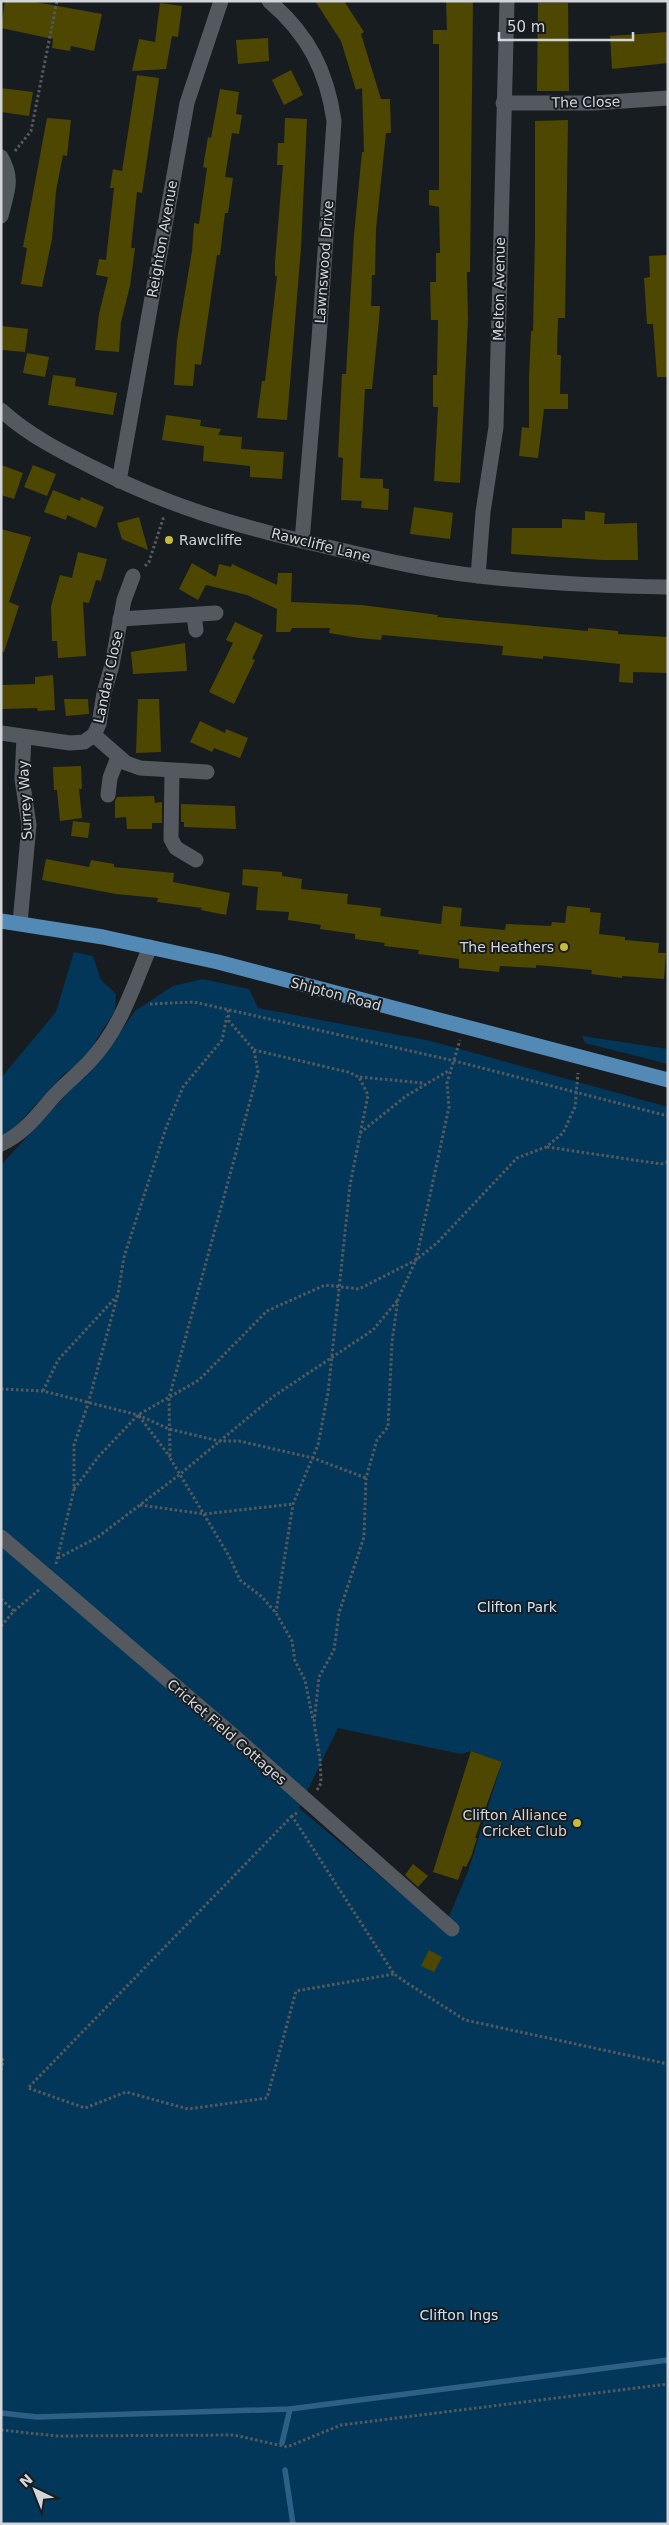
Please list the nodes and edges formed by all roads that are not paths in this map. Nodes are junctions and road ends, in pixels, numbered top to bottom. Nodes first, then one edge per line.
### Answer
1 (269, 1) edge
2 (507, 1) edge
3 (224, 2) edge
4 (668, 98) edge
5 (503, 103) junction
6 (3, 160) edge
7 (1, 216) edge
8 (1, 410) edge
9 (119, 481) junction
10 (302, 541) junction
11 (133, 576) road end
12 (478, 576) junction
13 (668, 587) edge
14 (216, 612) dead end
15 (194, 615) junction
16 (120, 619) junction
17 (196, 630) dead end
18 (1, 733) edge
19 (94, 735) junction
20 (24, 737) junction
21 (118, 757) junction
22 (172, 771) junction
23 (207, 772) dead end
24 (108, 795) dead end
25 (196, 860) dead end
26 (1, 921) edge
27 (20, 923) junction
28 (150, 946) junction
29 (668, 1080) edge
30 (1, 1144) edge
31 (1, 1537) edge
32 (452, 1929) dead end

1 - 10 street, Lawnswood Drive
2 - 5 street, Melton Avenue
3 - 9 street, Reighton Avenue
4 - 5 street, The Close
5 - 12 street, Melton Avenue
6 - 7 street
8 - 9 street, Rawcliffe Lane
9 - 10 street, Rawcliffe Lane
10 - 12 street, Rawcliffe Lane
11 - 16 street, Landau Close
12 - 13 street, Rawcliffe Lane
14 - 15 street, Landau Close
15 - 16 street, Landau Close
15 - 17 street
16 - 19 street, Landau Close
18 - 20 street
19 - 20 street
19 - 21 street
20 - 27 street, Surrey Way
21 - 22 street
21 - 24 street
22 - 23 street
22 - 25 street
26 - 27 main road, Shipton Road
27 - 28 main road, Shipton Road
28 - 29 main road, Shipton Road
28 - 30 street
31 - 32 street, Cricket Field Cottages

